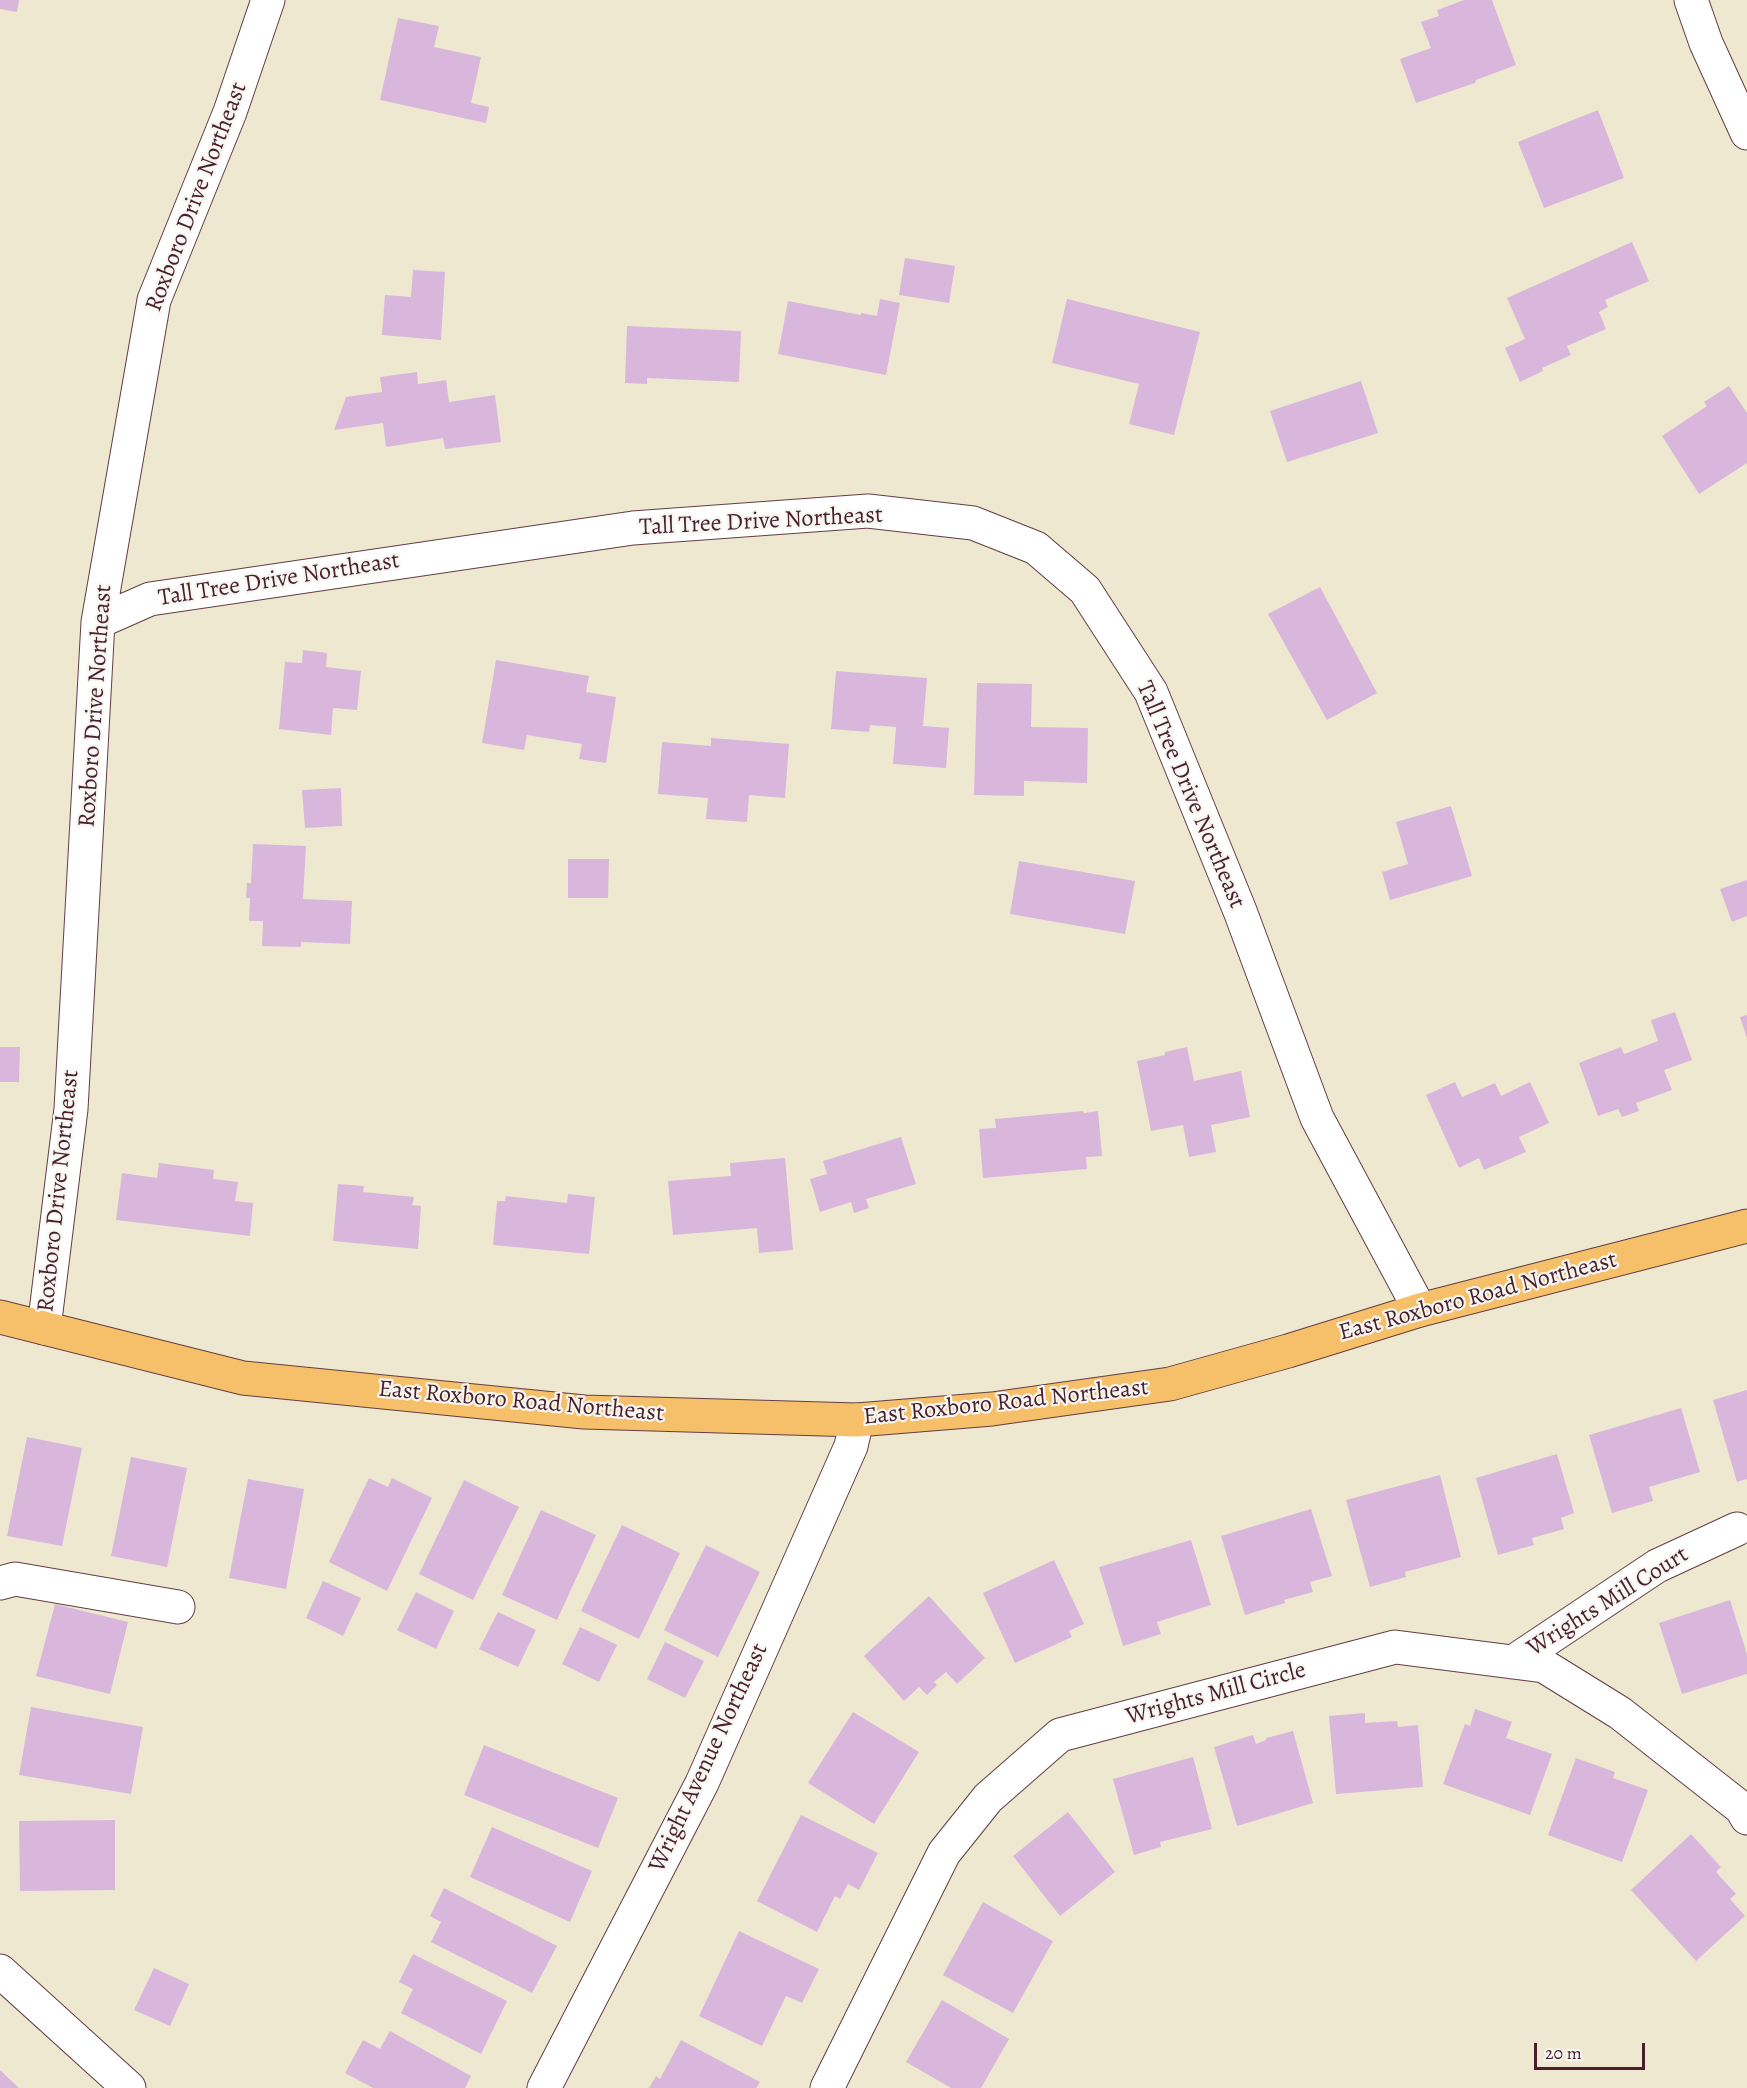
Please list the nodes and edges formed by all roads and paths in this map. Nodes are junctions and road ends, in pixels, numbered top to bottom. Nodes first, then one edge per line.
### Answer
1 (268, 0) edge
2 (1692, 0) edge
3 (1747, 133) edge
4 (98, 622) junction
5 (1747, 1226) edge
6 (1420, 1310) junction
7 (0, 1317) edge
8 (44, 1328) junction
9 (857, 1420) junction
10 (1737, 1529) dead end
11 (0, 1583) edge
12 (178, 1607) dead end
13 (1513, 1662) junction
14 (1747, 1818) edge
15 (0, 1971) edge
16 (129, 2088) edge
17 (544, 2088) edge
18 (827, 2088) edge

1 - 4 street, Roxboro Drive Northeast
2 - 3 street
4 - 6 street, Tall Tree Drive Northeast
4 - 8 street, Roxboro Drive Northeast
5 - 6 main road, East Roxboro Road Northeast
6 - 9 main road, East Roxboro Road Northeast
7 - 8 main road, East Roxboro Road Northeast
8 - 9 main road, East Roxboro Road Northeast
9 - 17 street, Wright Avenue Northeast
10 - 13 street, Wrights Mill Court
11 - 12 street
13 - 14 street, Wrights Mill Circle
13 - 18 street, Wrights Mill Circle
15 - 16 street

